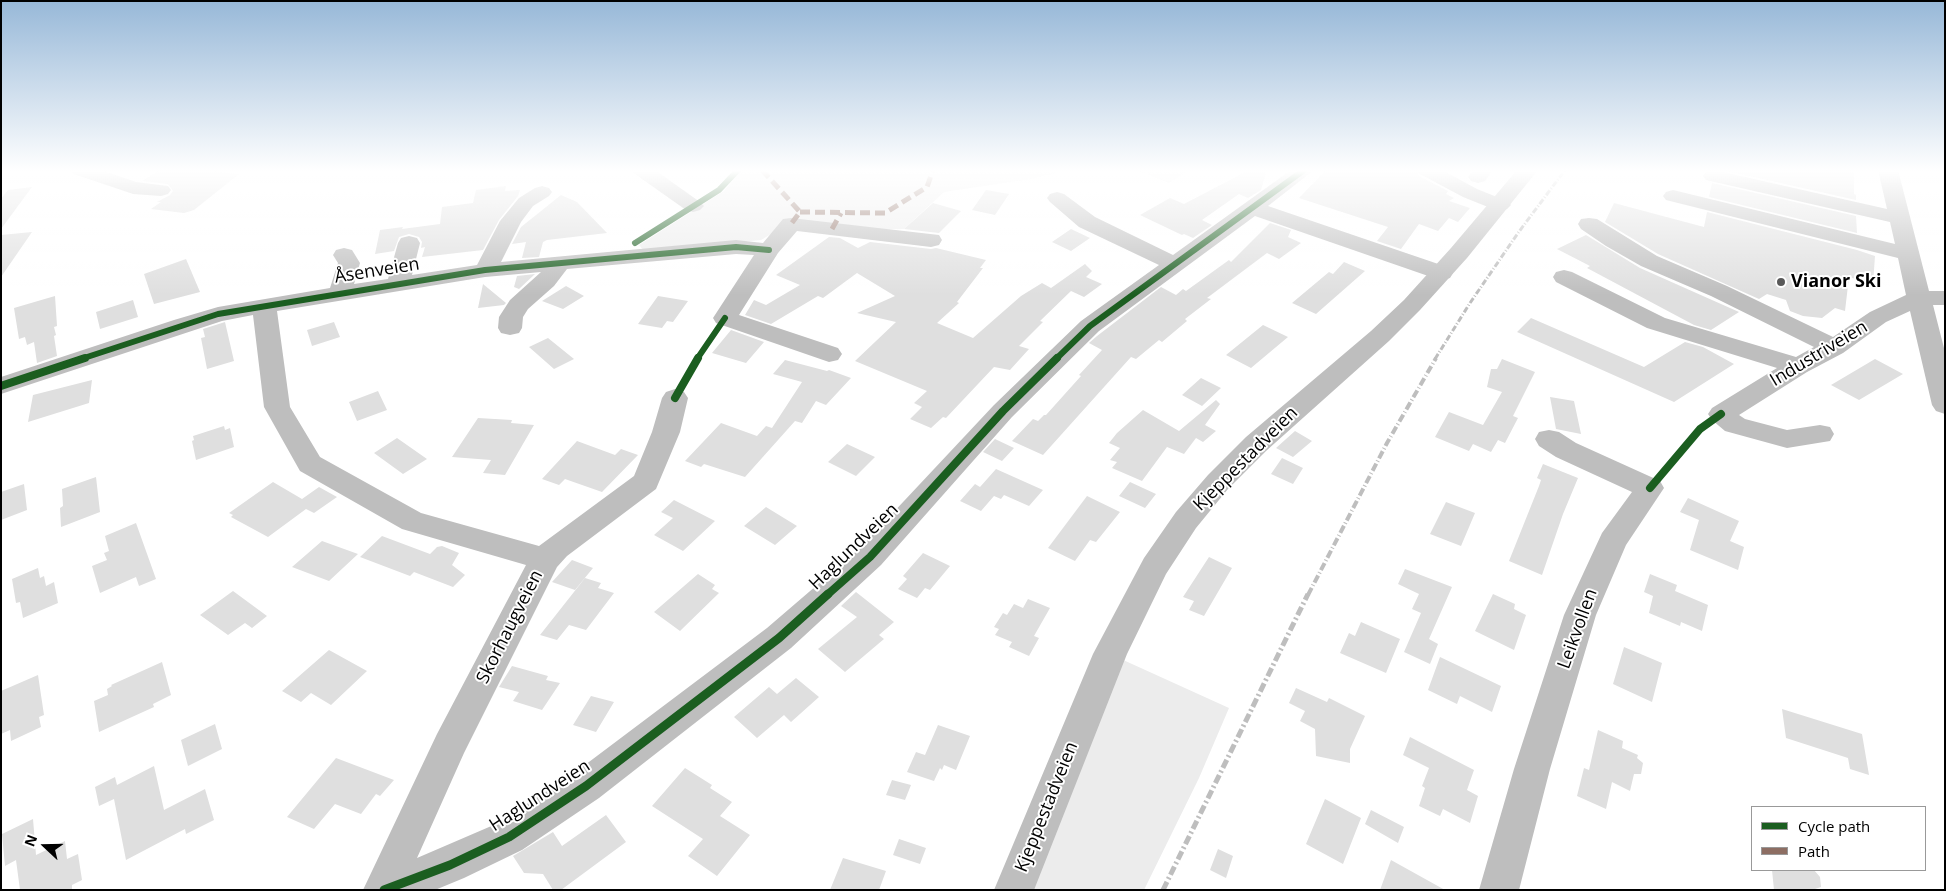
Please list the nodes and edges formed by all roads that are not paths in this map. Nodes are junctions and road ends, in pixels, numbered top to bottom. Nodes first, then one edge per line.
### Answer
1 (518, 212) edge
2 (1074, 212) edge
3 (1247, 212) edge
4 (1262, 212) edge
5 (1494, 212) edge
6 (1736, 212) edge
7 (1871, 212) edge
8 (1898, 212) edge
9 (1899, 218) junction
10 (1589, 224) dead end
11 (939, 235) dead end
12 (409, 243) dead end
13 (634, 243) dead end
14 (769, 250) junction
15 (1908, 254) junction
16 (344, 255) dead end
17 (616, 258) junction
18 (559, 264) junction
19 (1175, 264) junction
20 (485, 270) junction
21 (1442, 273) junction
22 (1564, 277) dead end
23 (398, 283) junction
24 (340, 292) junction
25 (1918, 298) junction
26 (1945, 298) edge
27 (264, 306) junction
28 (510, 328) dead end
29 (1834, 347) junction
30 (829, 354) dead end
31 (1798, 366) junction
32 (1, 386) edge
33 (675, 398) dead end
34 (1945, 405) edge
35 (1820, 434) dead end
36 (1549, 438) dead end
37 (545, 559) junction
38 (384, 890) edge
39 (1014, 890) edge
40 (1499, 890) edge

1 - 20 street
2 - 19 street
3 - 19 street, Haglundveien
4 - 21 street
5 - 21 street, Kjeppestadveien
6 - 15 street
7 - 9 street
8 - 9 street
9 - 15 street
10 - 29 street
11 - 14 street
12 - 23 street
13 - 17 street
14 - 17 street, Åsenveien
14 - 30 street
15 - 25 street
16 - 24 street
17 - 18 street, Åsenveien
18 - 20 street, Åsenveien
18 - 28 street
19 - 38 street, Haglundveien
20 - 23 street, Åsenveien
21 - 39 street, Kjeppestadveien
22 - 31 street
23 - 24 street, Åsenveien
24 - 27 street, Åsenveien
25 - 26 street, Industriveien
25 - 29 street, Industriveien
25 - 34 street
27 - 32 street, Åsenveien
27 - 37 street
29 - 31 street, Industriveien
31 - 35 street, Industriveien
33 - 37 street, Skorhaugveien
36 - 40 street, Leikvollen
37 - 38 street, Skorhaugveien

